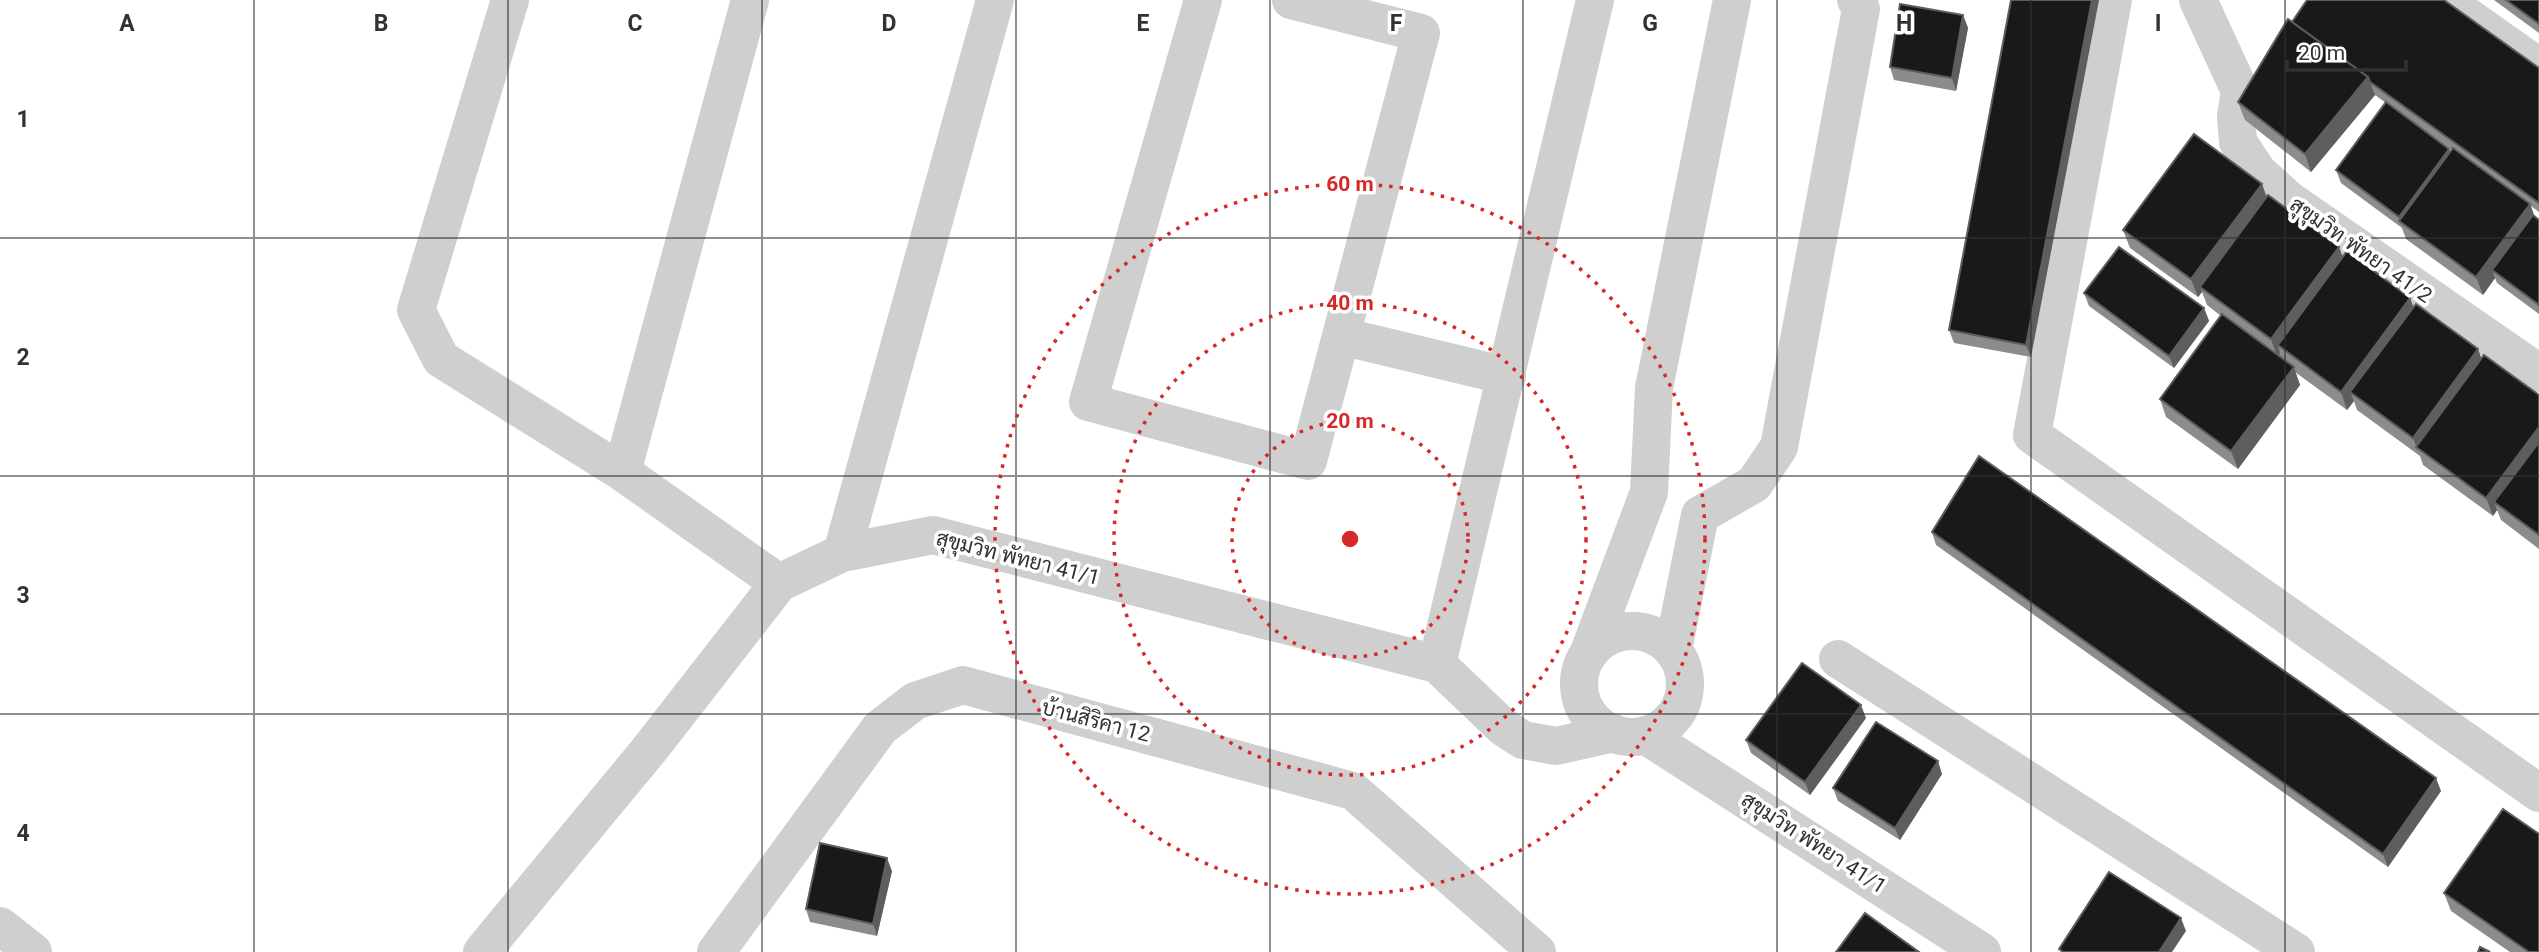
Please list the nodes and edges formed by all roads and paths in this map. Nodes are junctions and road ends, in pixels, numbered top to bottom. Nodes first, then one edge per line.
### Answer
1 (510, 0) edge
2 (750, 0) edge
3 (995, 0) edge
4 (1203, 0) edge
5 (1290, 0) edge
6 (1595, 0) edge
7 (1732, 0) edge
8 (1856, 0) edge
9 (2113, 0) edge
10 (2198, 0) edge
11 (2444, 0) edge
12 (2539, 67) edge
13 (1340, 335) junction
14 (2539, 373) edge
15 (1507, 376) junction
16 (622, 472) junction
17 (1649, 492) junction
18 (1700, 515) junction
19 (842, 553) junction
20 (779, 583) junction
21 (1673, 650) junction
22 (1588, 652) junction
23 (1838, 659) dead end
24 (1437, 664) junction
25 (1630, 734) junction
26 (2539, 793) edge
27 (0, 926) edge
28 (33, 952) edge
29 (482, 952) edge
30 (716, 952) edge
31 (1537, 952) edge
32 (1982, 952) edge
33 (2296, 952) edge

1 - 16 street
2 - 16 street
3 - 19 street
4 - 13 street
5 - 13 street
6 - 15 street
7 - 17 street
8 - 18 street
9 - 26 street
10 - 14 street, สุขุมวิท พัทยา 41/2
11 - 12 street
13 - 15 street
15 - 24 street
16 - 20 street
17 - 18 street
17 - 22 street
18 - 21 street
19 - 20 street, สุขุมวิท พัทยา 41/1
19 - 24 street, สุขุมวิท พัทยา 41/1
20 - 29 street, สุขุมวิท พัทยา 41/1
21 - 22 street
21 - 25 street
22 - 25 street
23 - 33 street
24 - 25 street, สุขุมวิท พัทยา 41/1
25 - 32 street, สุขุมวิท พัทยา 41/1
27 - 28 street
30 - 31 street, บ้านสิริคา 12

